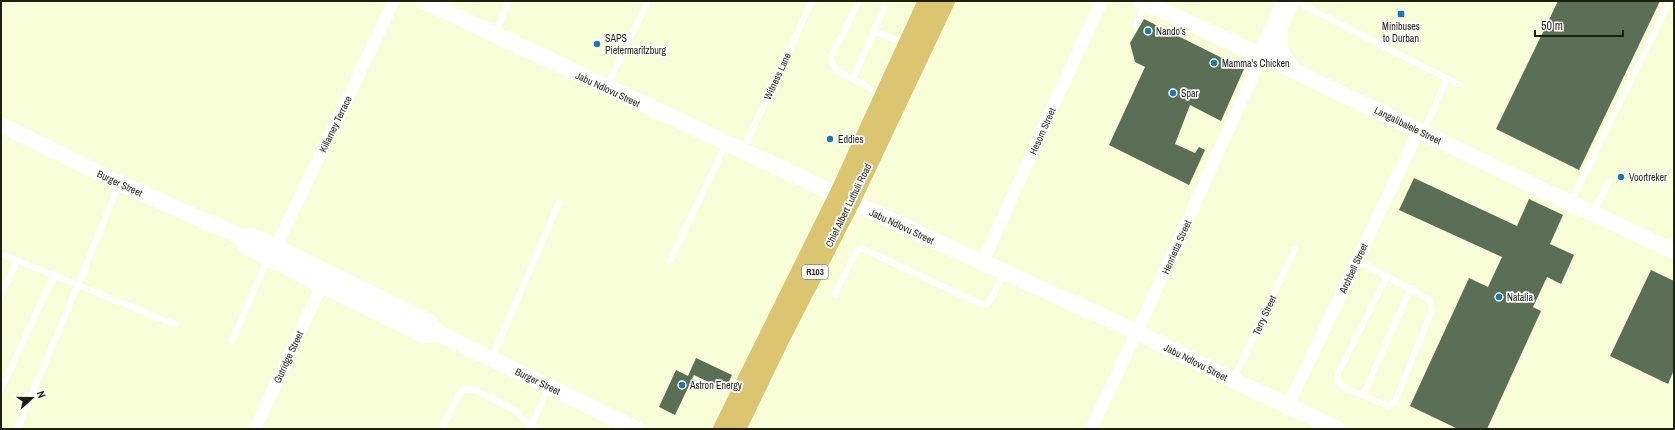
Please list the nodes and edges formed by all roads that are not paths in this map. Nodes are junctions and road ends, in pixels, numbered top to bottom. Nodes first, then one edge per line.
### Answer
1 (394, 1) edge
2 (424, 1) edge
3 (509, 1) edge
4 (648, 1) edge
5 (812, 1) edge
6 (859, 1) edge
7 (927, 1) edge
8 (946, 1) edge
9 (1102, 1) edge
10 (1283, 1) edge
11 (1295, 1) edge
12 (1670, 1) edge
13 (1144, 2) edge
14 (884, 8) dead end
15 (1135, 26) dead end
16 (1280, 29) junction
17 (874, 31) junction
18 (494, 35) junction
19 (907, 44) junction
20 (1261, 59) junction
21 (1292, 70) junction
22 (1447, 78) junction
23 (853, 79) junction
24 (1458, 84) dead end
25 (606, 88) junction
26 (883, 95) junction
27 (1, 125) edge
28 (1421, 132) junction
29 (726, 144) junction
30 (742, 151) junction
31 (1609, 182) dead end
32 (119, 183) junction
33 (844, 199) junction
34 (559, 203) dead end
35 (1570, 203) junction
36 (1593, 214) junction
37 (1295, 249) dead end
38 (1674, 251) edge
39 (272, 253) junction
40 (1, 254) edge
41 (1357, 260) junction
42 (17, 261) junction
43 (670, 261) dead end
44 (983, 262) junction
45 (1005, 272) junction
46 (54, 275) junction
47 (1387, 276) junction
48 (324, 279) junction
49 (78, 285) junction
50 (1411, 288) junction
51 (835, 294) dead end
52 (1, 296) edge
53 (176, 325) dead end
54 (1138, 332) junction
55 (232, 341) dead end
56 (491, 359) junction
57 (1233, 380) junction
58 (548, 386) junction
59 (1, 390) edge
60 (1363, 395) junction
61 (1288, 406) junction
62 (531, 427) edge
63 (17, 429) edge
64 (255, 429) edge
65 (442, 429) edge
66 (541, 429) edge
67 (636, 429) edge
68 (722, 429) edge
69 (737, 429) edge
70 (1091, 429) edge
71 (1335, 429) edge

1 - 39 street, Killarney Terrace
2 - 18 street, Jabu Ndlovu Street
3 - 18 lane
4 - 25 lane
5 - 30 lane, Witness Lane
6 - 23 lane
7 - 19 main road, Chief Albert Luthuli Road / R103
8 - 33 main road, Chief Albert Luthuli Road / R103
9 - 44 street, Hesom Street
10 - 20 street, Henrietta Street
11 - 16 street, Henrietta Street
11 - 22 lane
12 - 35 lane
13 - 15 lane
13 - 20 street, Langalibalele Street
14 - 17 lane
16 - 20 street, Henrietta Street
16 - 21 street
17 - 19 lane
17 - 23 lane
18 - 25 street, Jabu Ndlovu Street
19 - 26 main road, Chief Albert Luthuli Road / R103
20 - 21 street, Langalibalele Street
20 - 54 street, Henrietta Street
21 - 28 street, Langalibalele Street
22 - 24 lane
22 - 28 lane
23 - 26 lane
25 - 29 street, Jabu Ndlovu Street
26 - 33 main road, Chief Albert Luthuli Road / R103
27 - 32 street, Burger Street
28 - 35 street, Langalibalele Street
28 - 41 street, Archbell Street
29 - 30 street, Jabu Ndlovu Street
29 - 43 lane
30 - 33 street, Jabu Ndlovu Street
31 - 36 lane
32 - 39 street, Burger Street
32 - 49 lane
33 - 44 street, Jabu Ndlovu Street
33 - 68 main road, Chief Albert Luthuli Road / R103
33 - 69 main road, Chief Albert Luthuli Road / R103
34 - 56 lane
35 - 36 street, Langalibalele Street
36 - 38 street, Langalibalele Street
37 - 57 lane, Terry Street
39 - 48 street, Burger Street
39 - 55 lane
40 - 42 lane
41 - 47 lane
41 - 61 street, Archbell Street
42 - 46 lane
42 - 52 lane
44 - 45 street, Jabu Ndlovu Street
45 - 51 lane
45 - 54 street, Jabu Ndlovu Street
46 - 49 lane
46 - 59 lane
47 - 50 lane
47 - 60 lane
48 - 56 street, Burger Street
48 - 64 street, Gutridge Street
49 - 53 lane
49 - 63 lane
50 - 60 lane
50 - 60 lane
54 - 57 street, Jabu Ndlovu Street
54 - 70 street, Henrietta Street
56 - 58 street, Burger Street
57 - 61 street, Jabu Ndlovu Street
58 - 62 lane
58 - 67 street, Burger Street
61 - 71 street, Jabu Ndlovu Street
62 - 65 lane
62 - 66 lane

